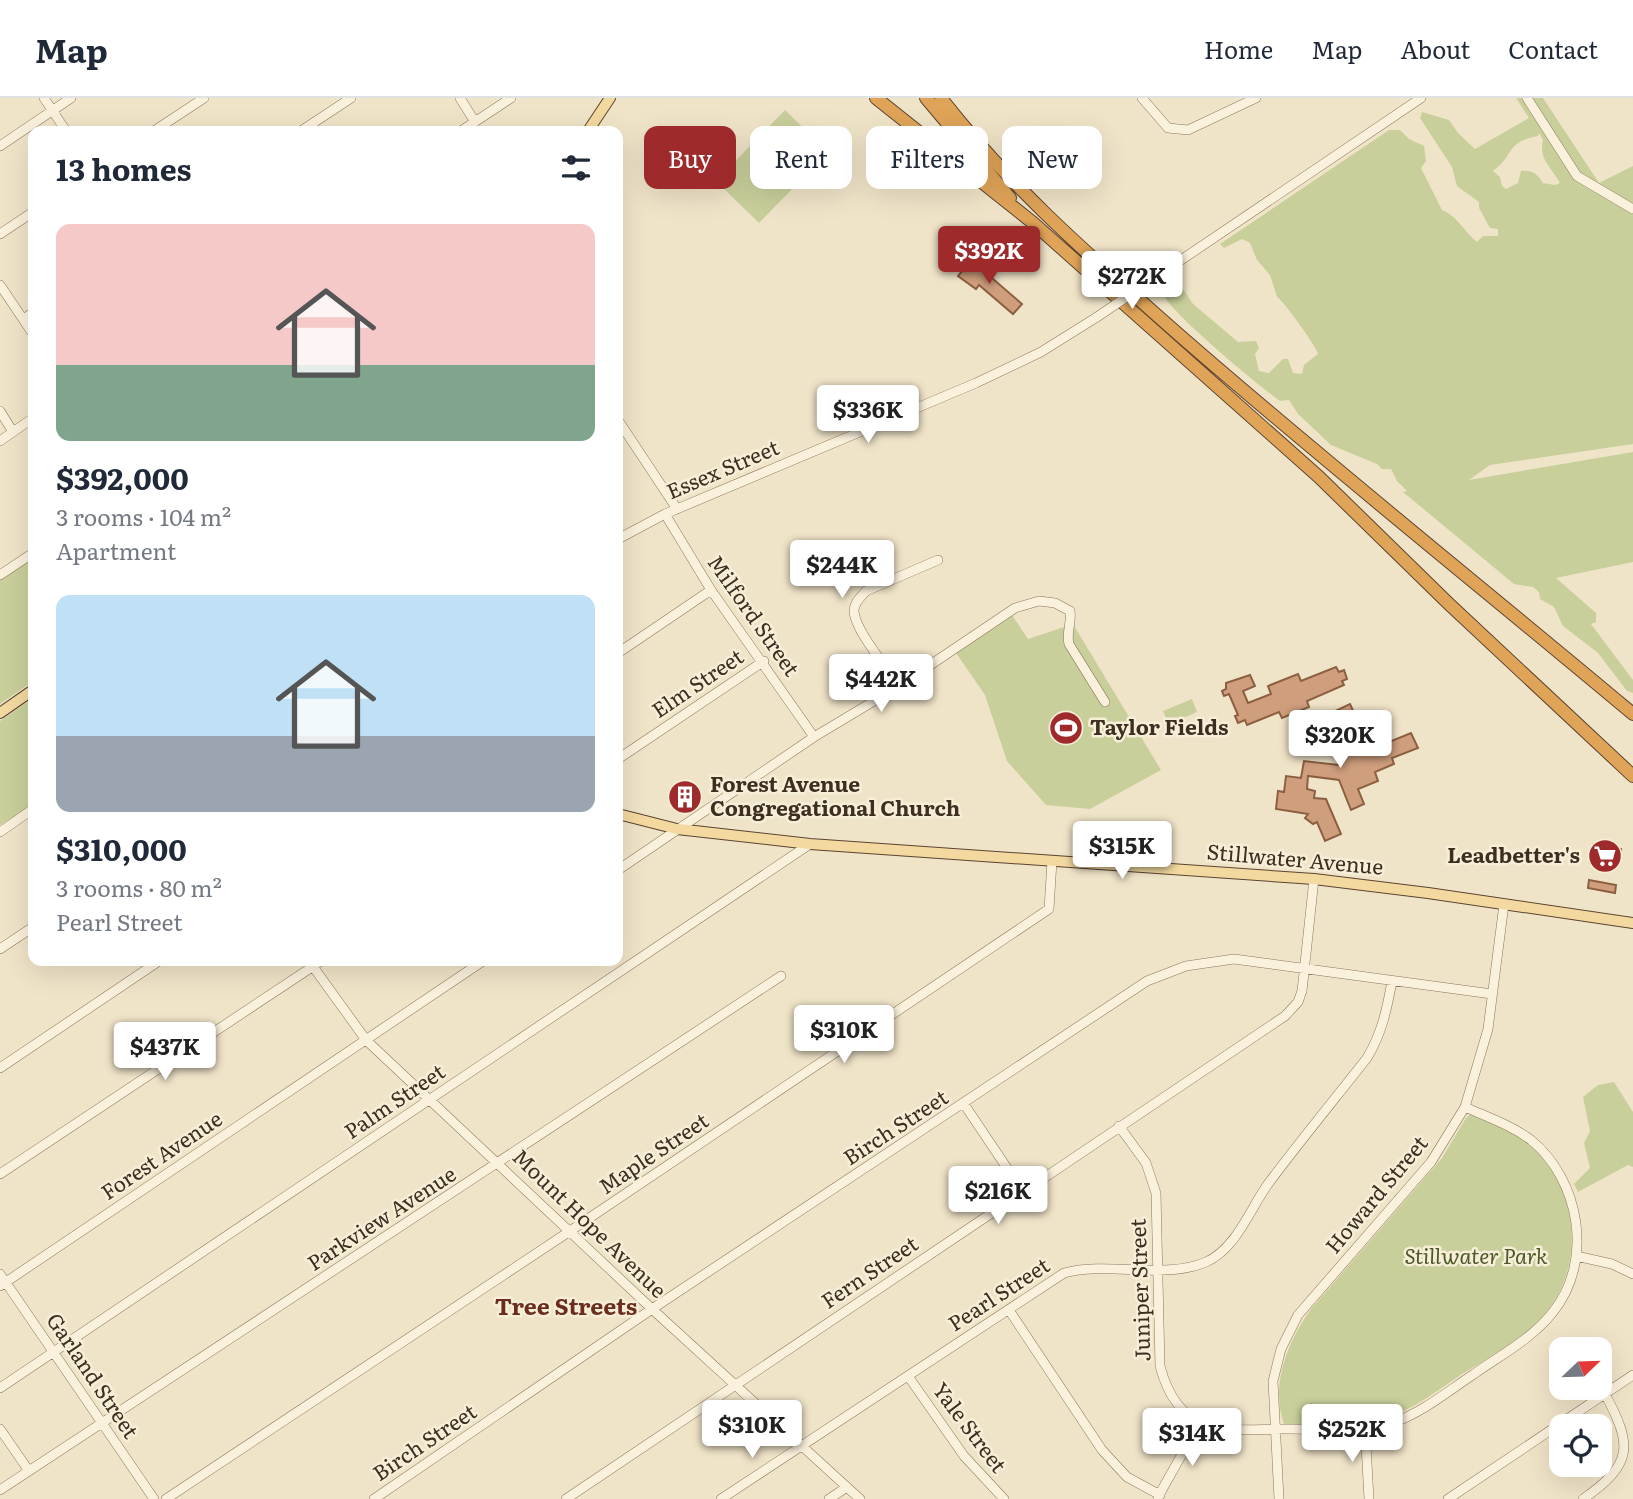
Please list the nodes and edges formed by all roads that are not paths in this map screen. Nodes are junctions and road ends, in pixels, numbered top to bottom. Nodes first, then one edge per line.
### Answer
1 (44, 98) edge
2 (71, 98) edge
3 (204, 98) edge
4 (351, 98) edge
5 (460, 98) edge
6 (511, 98) edge
7 (610, 98) edge
8 (876, 98) edge
9 (926, 98) edge
10 (1142, 98) edge
11 (1256, 98) edge
12 (1421, 98) edge
13 (1527, 98) edge
14 (944, 101) edge
15 (52, 111) junction
16 (475, 122) junction
17 (30, 126) edge
18 (62, 126) edge
19 (162, 126) edge
20 (309, 126) edge
21 (469, 126) edge
22 (591, 126) edge
23 (28, 127) edge
24 (0, 146) edge
25 (1633, 209) edge
26 (28, 215) edge
27 (1032, 222) junction
28 (0, 234) edge
29 (0, 285) edge
30 (28, 316) edge
31 (24, 319) junction
32 (28, 326) edge
33 (0, 411) edge
34 (28, 422) edge
35 (623, 428) edge
36 (13, 432) junction
37 (0, 441) edge
38 (677, 509) junction
39 (665, 514) junction
40 (623, 536) edge
41 (28, 556) edge
42 (938, 561) dead end
43 (0, 575) edge
44 (711, 590) junction
45 (623, 650) edge
46 (764, 661) junction
47 (899, 686) junction
48 (28, 693) edge
49 (1105, 702) dead end
50 (0, 713) edge
51 (1633, 714) edge
52 (814, 737) junction
53 (623, 757) edge
54 (1633, 776) edge
55 (28, 812) edge
56 (623, 815) edge
57 (677, 830) junction
58 (0, 832) edge
59 (810, 844) junction
60 (1052, 860) junction
61 (623, 867) edge
62 (1314, 879) junction
63 (1504, 904) junction
64 (1633, 923) edge
65 (28, 930) edge
66 (0, 949) edge
67 (152, 966) edge
68 (309, 966) edge
69 (318, 966) edge
70 (476, 966) edge
71 (1304, 968) junction
72 (782, 976) dead end
73 (1392, 981) junction
74 (1492, 994) junction
75 (366, 1040) junction
76 (0, 1068) edge
77 (430, 1100) junction
78 (964, 1104) junction
79 (1465, 1107) junction
80 (1119, 1126) junction
81 (499, 1163) junction
82 (0, 1174) edge
83 (1023, 1192) junction
84 (570, 1231) junction
85 (1576, 1256) junction
86 (1158, 1269) junction
87 (1633, 1274) edge
88 (2, 1281) edge
89 (652, 1309) junction
90 (1009, 1310) junction
91 (55, 1353) junction
92 (1633, 1375) edge
93 (908, 1376) junction
94 (737, 1384) junction
95 (0, 1388) edge
96 (1612, 1389) edge
97 (1596, 1400) edge
98 (1609, 1400) edge
99 (1200, 1422) junction
100 (102, 1423) junction
101 (1365, 1427) junction
102 (0, 1429) edge
103 (1277, 1429) junction
104 (800, 1446) junction
105 (29, 1471) junction
106 (847, 1487) junction
107 (0, 1490) edge
108 (1158, 1497) edge
109 (154, 1499) edge
110 (166, 1499) edge
111 (374, 1499) edge
112 (566, 1499) edge
113 (721, 1499) edge
114 (829, 1499) edge
115 (860, 1499) edge
116 (1004, 1499) edge
117 (1279, 1499) edge
118 (1369, 1499) edge
119 (1448, 1499) edge
120 (1583, 1499) edge

1 - 15 street
2 - 15 street
3 - 19 street
4 - 20 street
5 - 16 street
6 - 16 street
7 - 22 main road
8 - 27 highway
9 - 27 highway
10 - 11 street
12 - 38 street, Essex Street, bridge
13 - 25 street
14 - 51 highway
15 - 17 street
15 - 18 street
16 - 21 street
23 - 24 street
26 - 28 street
27 - 54 highway
29 - 31 street
30 - 31 street
31 - 32 street
33 - 36 street
34 - 36 street
35 - 38 street
36 - 37 street
38 - 39 street, Essex Street
39 - 40 street, Essex Street
39 - 44 street, Milford Street
41 - 43 street
42 - 47 street
44 - 45 street
44 - 46 street, Milford Street
46 - 52 street, Milford Street
46 - 53 street, Elm Street
47 - 49 street
47 - 52 street
48 - 50 main road
52 - 57 street
55 - 58 street
56 - 57 main road, Stillwater Avenue
57 - 59 main road, Stillwater Avenue
57 - 61 street
59 - 60 main road, Stillwater Avenue
59 - 77 street, Palm Street
60 - 62 main road, Stillwater Avenue
60 - 84 street, Maple Street
62 - 63 main road, Stillwater Avenue
62 - 71 street, Fern Street
63 - 64 main road, Stillwater Avenue
63 - 74 street, Howard Street
65 - 66 street
67 - 76 street
68 - 82 street
69 - 75 street, Mount Hope Avenue
70 - 75 street, Forest Avenue
71 - 73 street, Birch Street
71 - 78 street, Birch Street
71 - 80 street, Fern Street
72 - 81 street, Parkview Avenue
73 - 74 street, Birch Street
73 - 86 street, Pearl Street
74 - 79 street, Howard Street
75 - 77 street, Mount Hope Avenue
75 - 88 street, Forest Avenue
77 - 81 street, Mount Hope Avenue
77 - 91 street, Palm Street
78 - 83 street
78 - 89 street, Birch Street
79 - 85 street, Juniper Street
79 - 103 street, Howard Street
80 - 83 street, Fern Street
80 - 86 street, Juniper Street
81 - 84 street, Mount Hope Avenue
81 - 100 street, Parkview Avenue
83 - 94 street, Fern Street
84 - 89 street, Mount Hope Avenue
84 - 110 street, Maple Street
85 - 87 street
85 - 101 street, Juniper Street
86 - 90 street, Pearl Street
86 - 99 street, Juniper Street
88 - 91 street, Garland Street
89 - 94 street, Mount Hope Avenue
89 - 111 street, Birch Street
90 - 93 street, Pearl Street
90 - 108 street
91 - 95 street, Palm Street
91 - 100 street, Garland Street
92 - 96 street
93 - 104 street, Pearl Street
93 - 116 street, Yale Street
94 - 104 street, Mount Hope Avenue
94 - 112 street, Fern Street
97 - 119 street
98 - 120 street
99 - 103 street, Juniper Street
99 - 108 street
100 - 105 street, Parkview Avenue
100 - 109 street, Garland Street
101 - 103 street, Juniper Street
101 - 118 street
102 - 105 street
103 - 117 street, Howard Street
104 - 106 street, Mount Hope Avenue
104 - 113 street, Pearl Street
105 - 107 street, Parkview Avenue
106 - 114 street
106 - 115 street, Mount Hope Avenue

